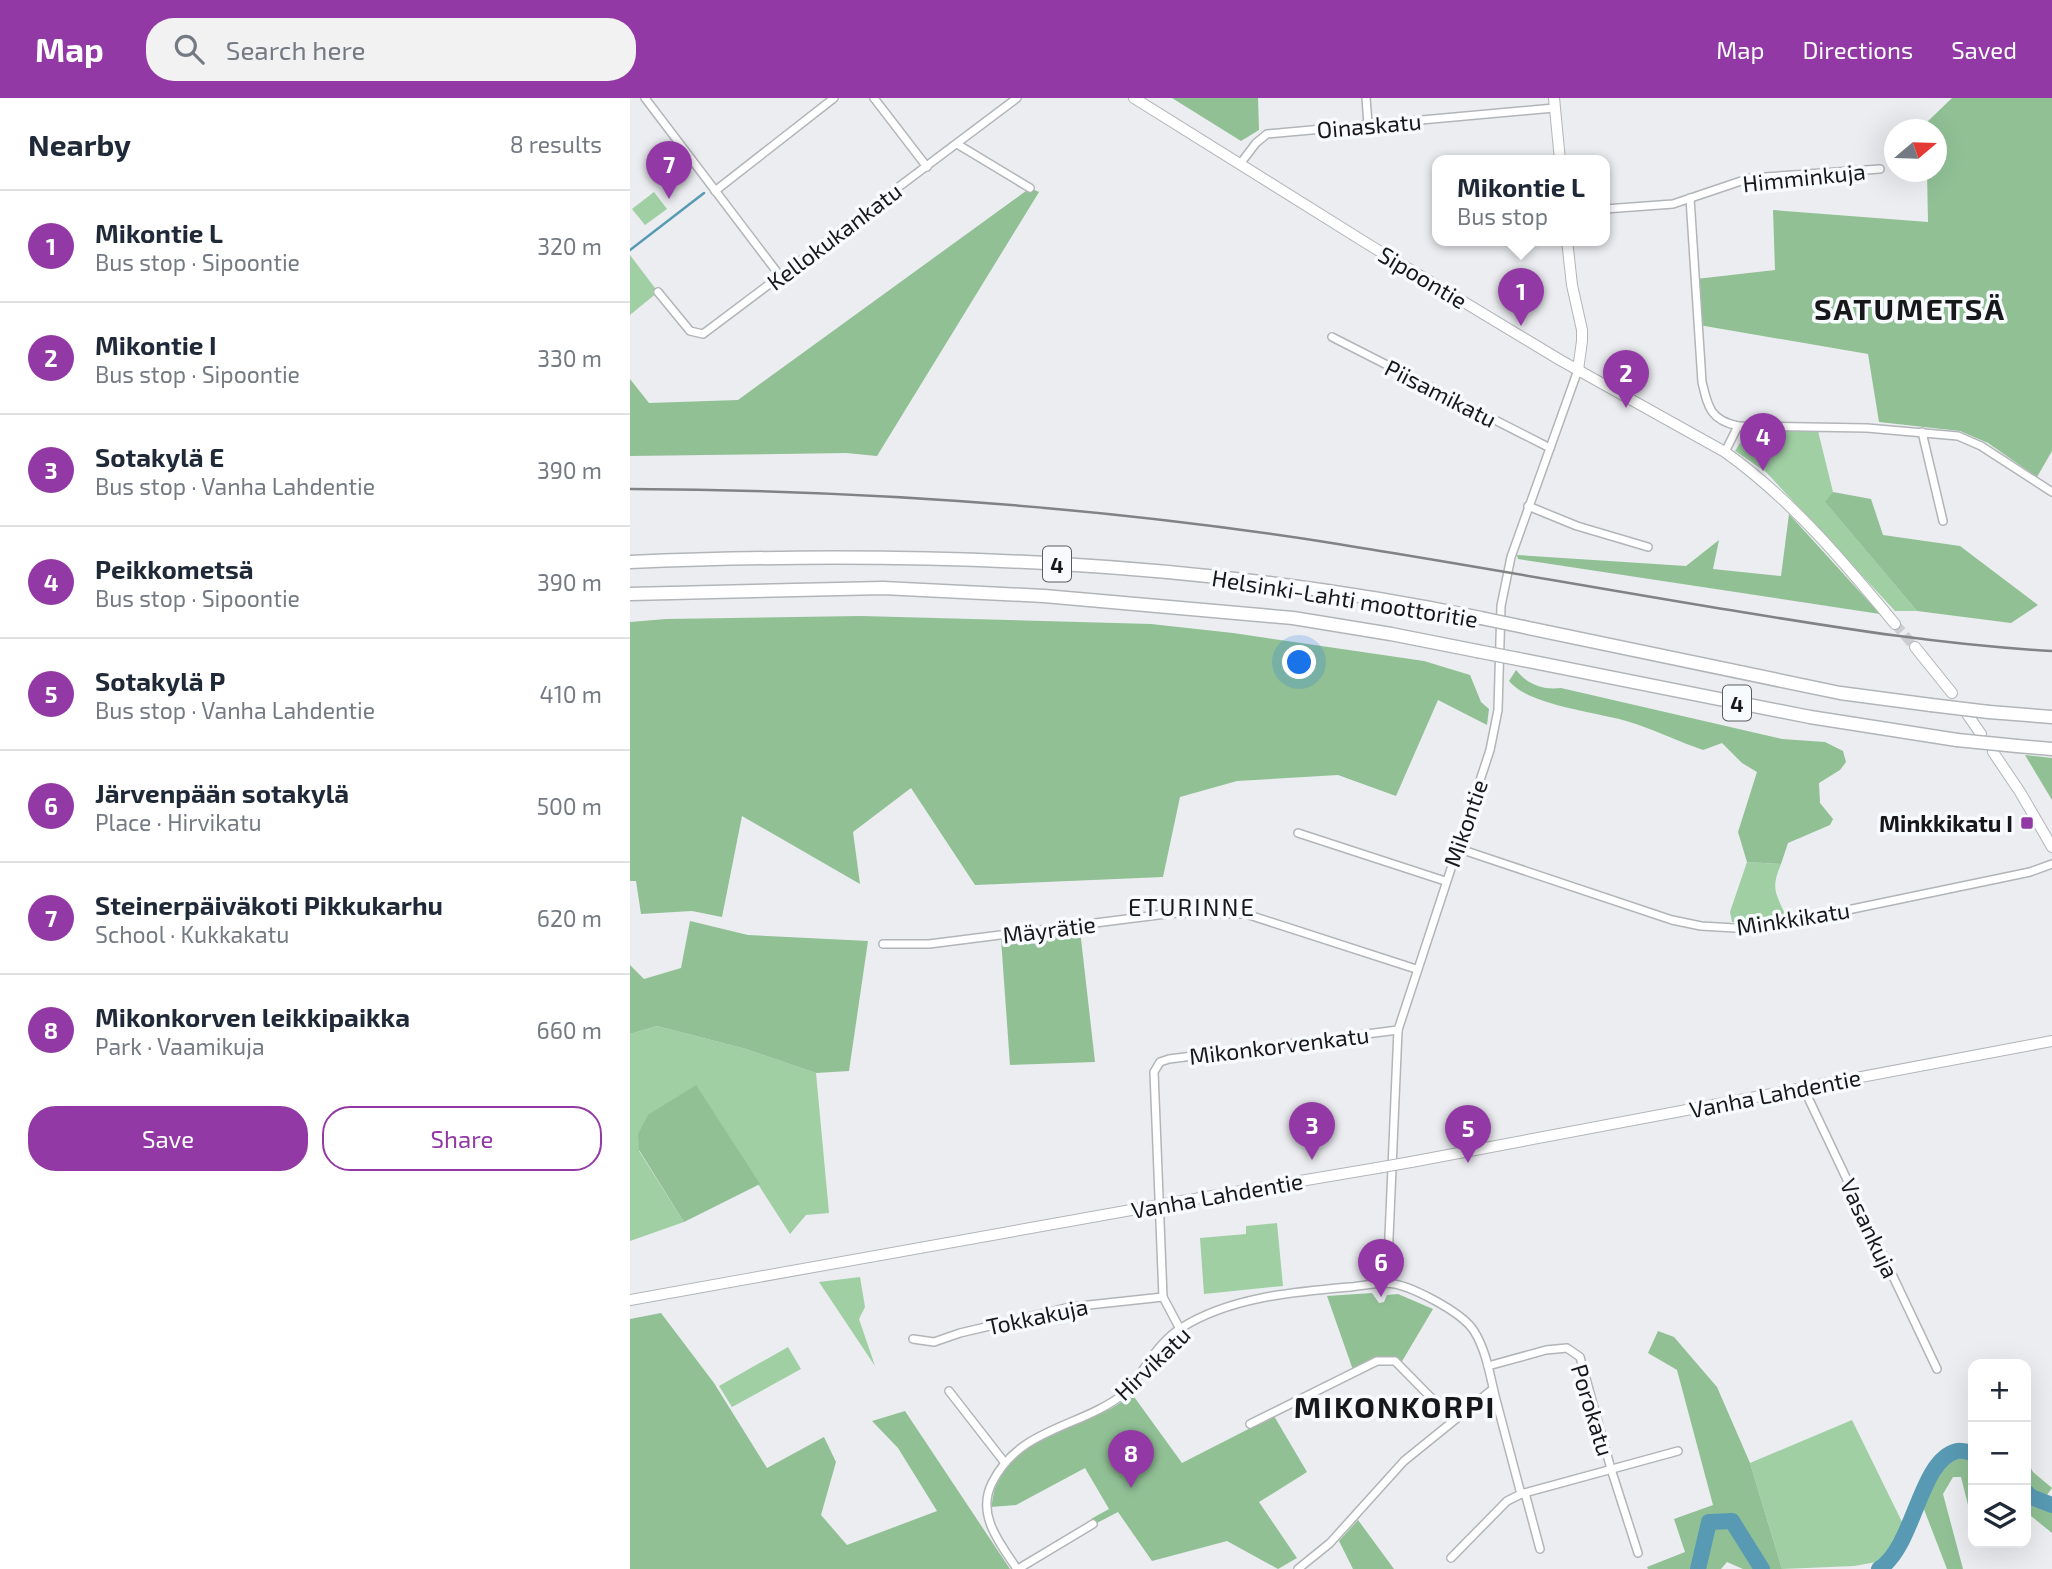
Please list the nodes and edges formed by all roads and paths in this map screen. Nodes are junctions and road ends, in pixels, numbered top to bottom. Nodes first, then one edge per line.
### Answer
1 (645, 98) edge
2 (834, 98) edge
3 (874, 98) edge
4 (1017, 98) edge
5 (1134, 98) edge
6 (1366, 98) edge
7 (1554, 103) edge
8 (1368, 124) junction
9 (957, 144) junction
10 (1559, 155) edge
11 (1240, 164) junction
12 (927, 167) junction
13 (1880, 169) dead end
14 (1030, 188) dead end
15 (715, 191) junction
16 (1690, 198) junction
17 (1610, 209) edge
18 (1568, 246) edge
19 (780, 275) junction
20 (658, 292) dead end
21 (1332, 337) dead end
22 (1577, 370) junction
23 (1738, 426) junction
24 (1922, 432) junction
25 (1550, 449) junction
26 (1725, 452) junction
27 (2052, 492) edge
28 (1528, 506) junction
29 (1943, 521) dead end
30 (1648, 547) dead end
31 (630, 562) edge
32 (630, 594) edge
33 (1895, 624) tunnel mouth
34 (1916, 648) tunnel mouth
35 (1952, 693) dead end
36 (1967, 715) dead end
37 (2052, 717) edge
38 (1981, 734) dead end
39 (2052, 749) edge
40 (1993, 752) dead end
41 (1298, 833) dead end
42 (2052, 847) edge
43 (1457, 848) junction
44 (2052, 864) edge
45 (1445, 881) junction
46 (883, 944) dead end
47 (1416, 969) junction
48 (1398, 1030) junction
49 (2052, 1041) edge
50 (1803, 1087) junction
51 (1159, 1205) junction
52 (1387, 1283) junction
53 (1163, 1297) junction
54 (630, 1300) edge
55 (1180, 1329) junction
56 (914, 1339) dead end
57 (1488, 1366) junction
58 (1937, 1369) dead end
59 (1493, 1389) junction
60 (948, 1391) dead end
61 (1453, 1420) junction
62 (1250, 1424) dead end
63 (1678, 1451) dead end
64 (1005, 1463) junction
65 (1611, 1469) junction
66 (1523, 1493) junction
67 (1093, 1524) dead end
68 (1540, 1549) dead end
69 (1638, 1553) dead end
70 (1451, 1558) dead end
71 (1018, 1569) edge
72 (1298, 1569) edge

1 - 15 street
2 - 15 street
3 - 12 street
4 - 9 street, Kellokukankatu
5 - 11 main road, Sipoontie
6 - 8 street
7 - 8 street, Oinaskatu
7 - 10 main road
8 - 11 street, Oinaskatu
9 - 12 street, Kellokukankatu
9 - 14 street
11 - 22 main road, Sipoontie
12 - 19 street, Kellokukankatu
13 - 16 street, Himminkuja
15 - 19 street
16 - 17 street, Himminkuja
16 - 23 street
18 - 22 main road
19 - 20 street, Kellokukankatu
21 - 25 street, Piisamikatu
22 - 25 street, Mikontie
22 - 26 main road, Sipoontie
23 - 24 street
23 - 26 street
24 - 27 street
24 - 29 street
25 - 28 street, Mikontie
26 - 33 main road, Sipoontie
28 - 30 street
28 - 43 street, Mikontie
31 - 37 highway, Helsinki-Lahti moottoritie / 4, bridge
32 - 39 highway, Helsinki-Lahti moottoritie / 4, bridge
34 - 35 main road
36 - 38 main road
40 - 42 main road
41 - 45 street
43 - 44 street, Minkkikatu
43 - 45 street, Mikontie
45 - 47 street, Mikontie
46 - 47 street, Mäyrätie
47 - 48 street, Mikontie
48 - 51 street, Mikonkorvenkatu
48 - 52 street, Mikontie
49 - 50 main road, Vanha Lahdentie
50 - 51 main road, Vanha Lahdentie, bridge
50 - 58 street, Vasankuja
51 - 53 street
51 - 54 main road, Vanha Lahdentie
52 - 55 street, Hirvikatu
52 - 57 street
53 - 55 street
53 - 56 street, Tokkakuja
55 - 64 street, Hirvikatu
57 - 59 street
57 - 65 street, Porokatu
59 - 61 street
59 - 66 street
60 - 64 street
61 - 62 street
61 - 72 street
63 - 65 street
64 - 71 street, Hirvikatu
65 - 66 street
65 - 69 street, Porokatu
66 - 68 street
66 - 70 street
67 - 71 street

